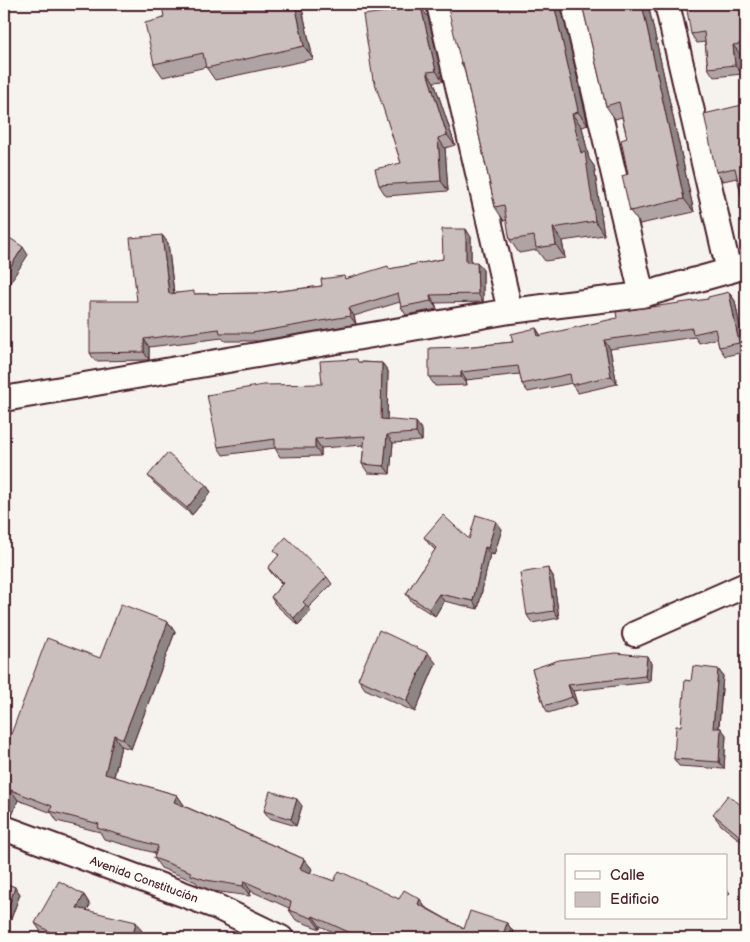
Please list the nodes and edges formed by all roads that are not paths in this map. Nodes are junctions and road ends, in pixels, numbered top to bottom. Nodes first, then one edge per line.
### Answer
1 (439, 4) edge
2 (574, 4) edge
3 (667, 4) edge
4 (738, 269) edge
5 (642, 295) junction
6 (510, 311) junction
7 (4, 399) edge
8 (746, 585) edge
9 (635, 634) dead end
10 (4, 828) edge
11 (280, 938) edge

1 - 6 street
2 - 5 street
3 - 4 street
4 - 5 street
5 - 6 street
6 - 7 street
8 - 9 street
10 - 11 street, Avenida Constitución

